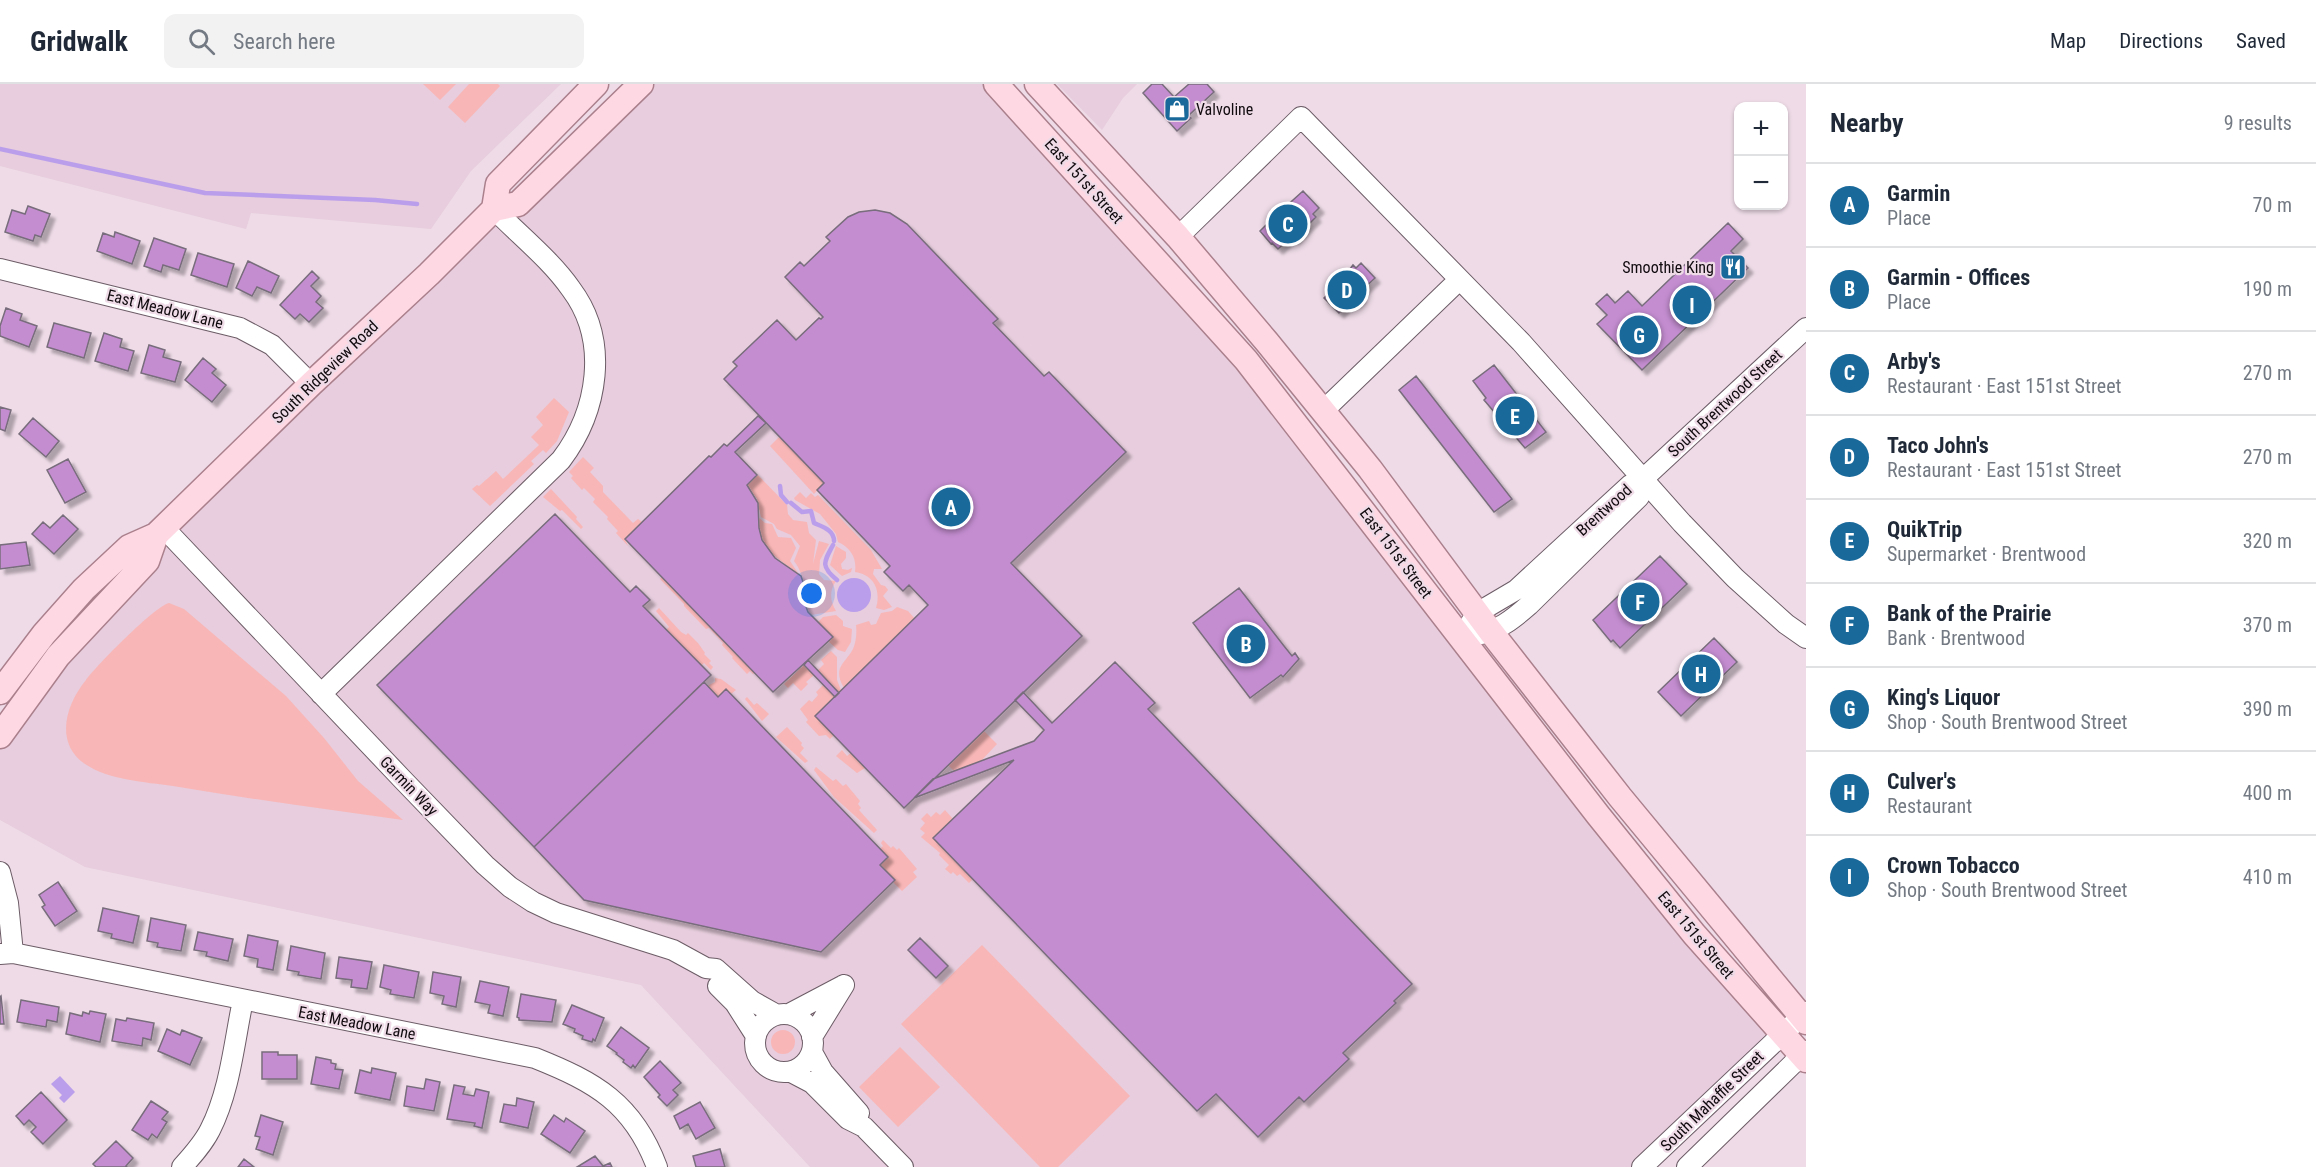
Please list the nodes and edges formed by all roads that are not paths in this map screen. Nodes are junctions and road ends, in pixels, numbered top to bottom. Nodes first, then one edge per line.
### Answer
1 (596, 84) edge
2 (641, 84) edge
3 (1037, 84) edge
4 (999, 87) edge
5 (494, 209) junction
6 (1178, 237) junction
7 (0, 269) edge
8 (1164, 269) junction
9 (1459, 280) junction
10 (1806, 328) edge
11 (311, 384) junction
12 (1319, 406) junction
13 (1643, 479) junction
14 (160, 532) junction
15 (1477, 613) junction
16 (1491, 632) junction
17 (1461, 638) junction
18 (1806, 638) edge
19 (0, 692) edge
20 (321, 694) junction
21 (0, 736) edge
22 (0, 872) edge
23 (6, 954) edge
24 (706, 968) junction
25 (243, 1000) junction
26 (783, 1015) junction
27 (1804, 1017) edge
28 (1782, 1034) junction
29 (756, 1036) junction
30 (812, 1044) junction
31 (1804, 1055) edge
32 (791, 1072) junction
33 (864, 1127) junction
34 (182, 1167) edge
35 (657, 1167) edge
36 (903, 1167) edge
37 (1642, 1167) edge
38 (1687, 1167) edge

1 - 5 main road
2 - 5 main road, South Ridgeview Road
3 - 6 main road, East 151st Street
4 - 6 main road
4 - 8 main road, East 151st Street
5 - 11 main road, South Ridgeview Road
5 - 20 street
6 - 9 street
6 - 12 main road, East 151st Street
7 - 11 street, East Meadow Lane
8 - 12 main road
8 - 17 main road, East 151st Street
9 - 12 street
9 - 13 street
10 - 13 street, South Brentwood Street
11 - 14 main road, South Ridgeview Road
12 - 15 main road, East 151st Street
13 - 15 street, Brentwood
13 - 16 street, Brentwood
13 - 18 street
14 - 19 main road, South Ridgeview Road
14 - 20 street, Garmin Way
14 - 21 main road, South Ridgeview Road
15 - 16 main road, East 151st Street
15 - 17 street, Brentwood
16 - 17 street, Brentwood
16 - 27 main road, East 151st Street
17 - 28 main road, East 151st Street
20 - 24 street, Garmin Way
22 - 23 street
23 - 25 street, East Meadow Lane
24 - 26 street, Garmin Way
24 - 29 street, Garmin Way
25 - 34 street
25 - 35 street, East Meadow Lane
26 - 29 street
26 - 30 street, Garmin Way
26 - 30 street
27 - 28 street, South Mahaffie Street
28 - 31 main road, East 151st Street
28 - 37 street, South Mahaffie Street
29 - 32 street, Garmin Way
30 - 32 street
30 - 33 street, Garmin Way
31 - 38 street, South Mahaffie Street
32 - 33 street, Garmin Way
33 - 36 street, Garmin Way

